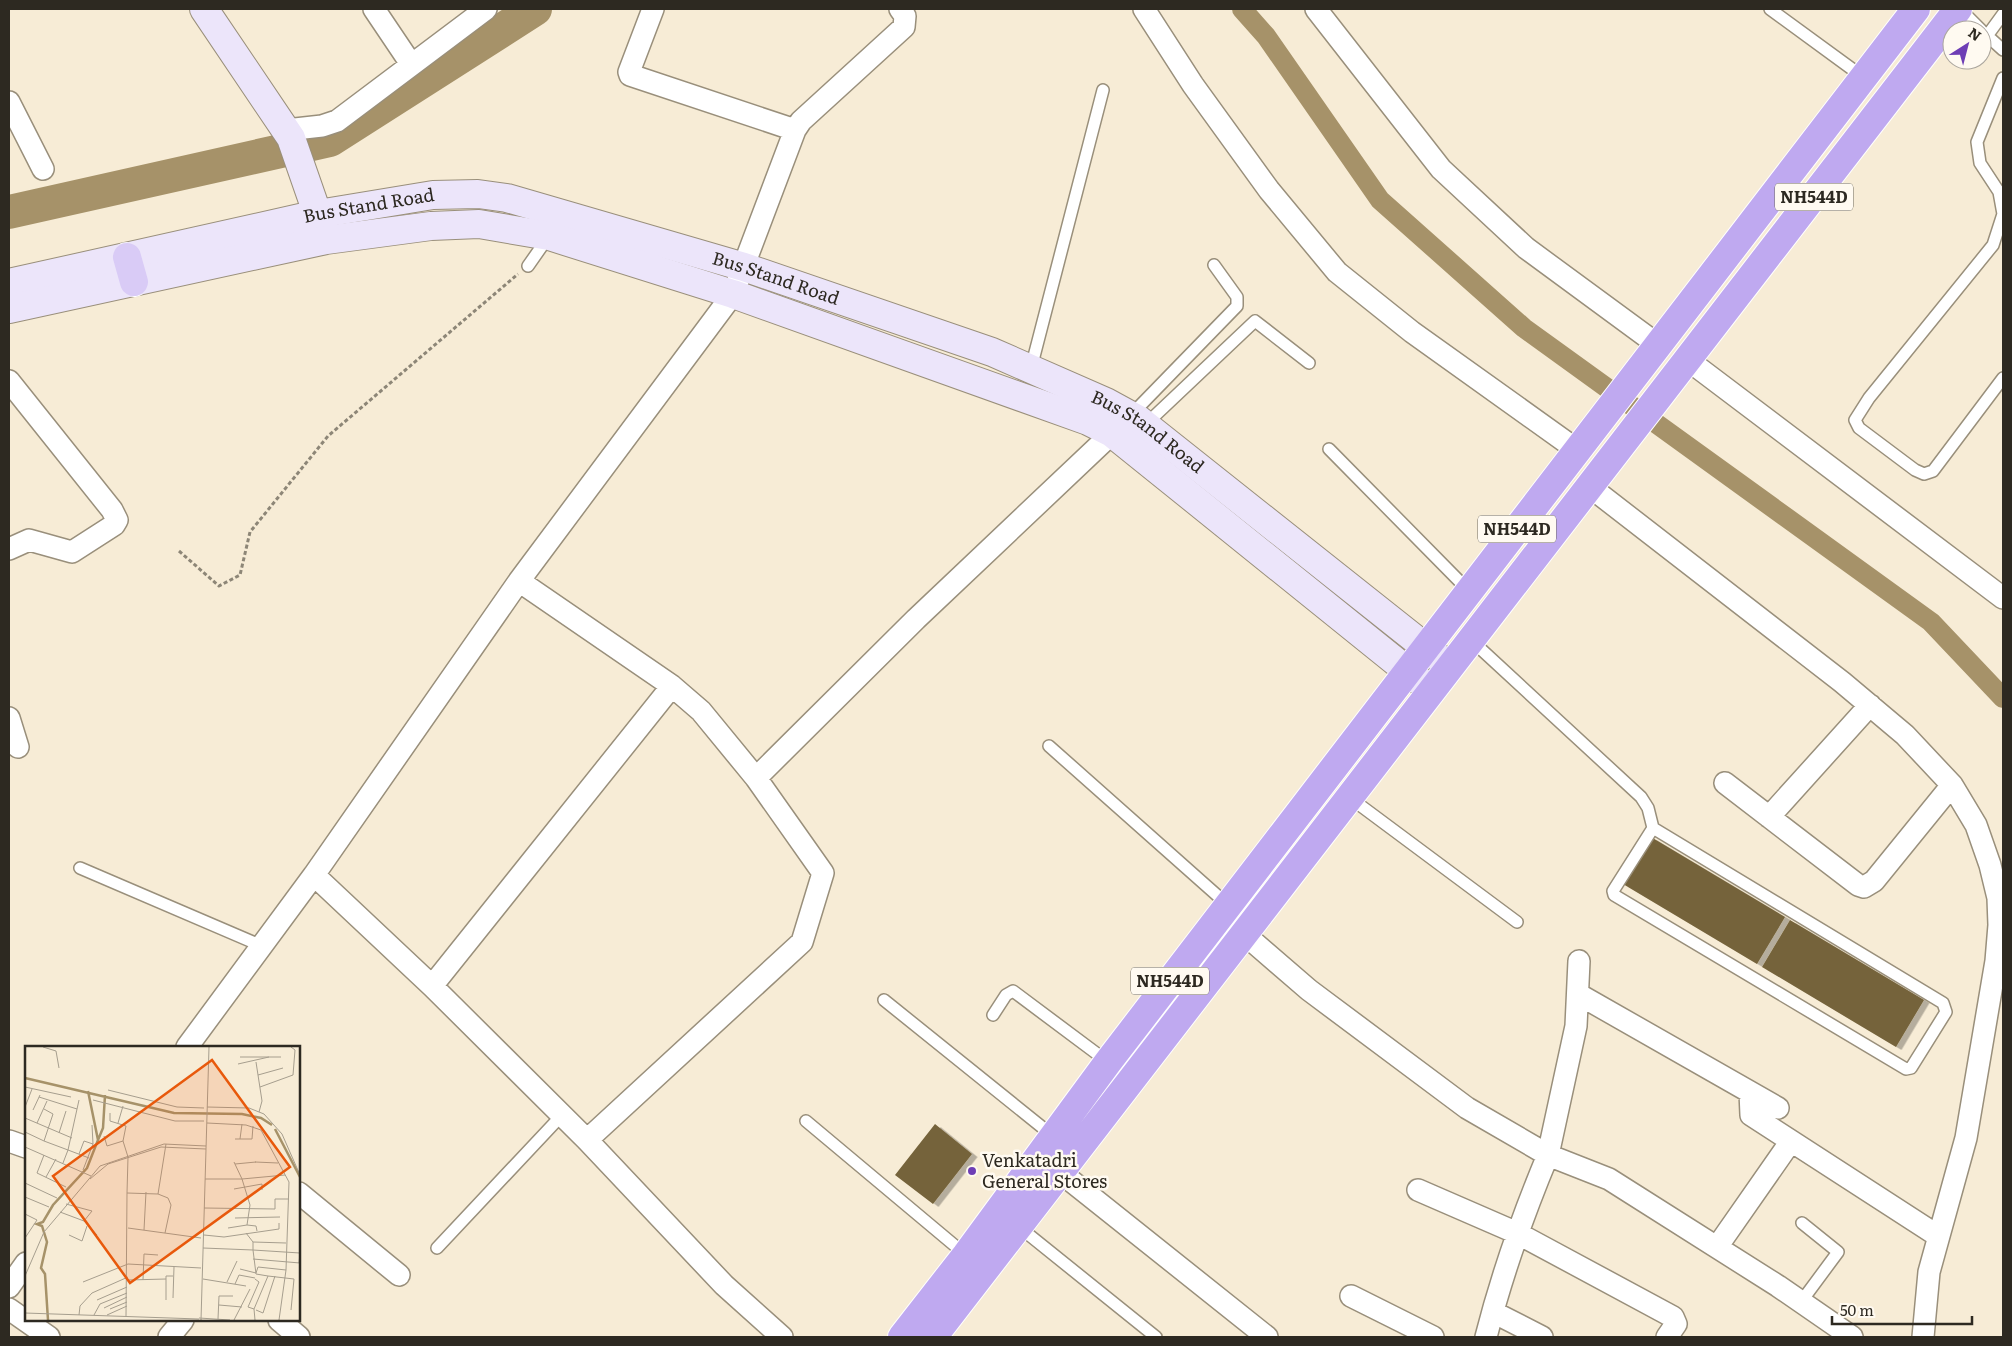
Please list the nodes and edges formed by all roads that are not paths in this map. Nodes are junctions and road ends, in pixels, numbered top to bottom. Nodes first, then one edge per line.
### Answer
1 (204, 9) edge
2 (374, 9) edge
3 (486, 9) edge
4 (653, 9) edge
5 (900, 9) edge
6 (1144, 9) edge
7 (1316, 9) edge
8 (1770, 9) edge
9 (1916, 9) edge
10 (1959, 9) edge
11 (2003, 14) edge
12 (1970, 20) edge
13 (1992, 24) edge
14 (1992, 40) edge
15 (2003, 50) edge
16 (411, 64) junction
17 (1863, 77) junction
18 (2003, 78) edge
19 (1103, 90) dead end
20 (1890, 98) junction
21 (9, 102) edge
22 (795, 130) junction
23 (293, 143) junction
24 (43, 169) dead end
25 (318, 214) junction
26 (554, 225) junction
27 (326, 240) junction
28 (1214, 265) dead end
29 (528, 266) road end
30 (744, 267) junction
31 (130, 269) junction
32 (9, 283) edge
33 (733, 294) junction
34 (9, 309) edge
35 (1652, 353) junction
36 (1688, 360) junction
37 (1309, 363) dead end
38 (1031, 368) junction
39 (2003, 378) edge
40 (9, 381) edge
41 (1129, 425) junction
42 (1585, 440) junction
43 (1329, 449) dead end
44 (1590, 486) junction
45 (9, 549) edge
46 (519, 581) junction
47 (1469, 591) junction
48 (2003, 598) edge
49 (1470, 639) junction
50 (1426, 648) junction
51 (1449, 666) junction
52 (1407, 672) junction
53 (672, 686) junction
54 (1430, 690) junction
55 (1870, 705) junction
56 (9, 718) edge
57 (18, 746) dead end
58 (1050, 746) dead end
59 (756, 778) junction
60 (1725, 783) dead end
61 (1952, 785) junction
62 (1349, 797) junction
63 (1769, 817) junction
64 (1653, 828) junction
65 (80, 868) dead end
66 (314, 875) junction
67 (1228, 905) junction
68 (1517, 922) dead end
69 (1244, 933) junction
70 (262, 946) junction
71 (1579, 961) dead end
72 (432, 986) junction
73 (1578, 994) junction
74 (884, 1000) dead end
75 (993, 1015) dead end
76 (188, 1046) edge
77 (1108, 1062) junction
78 (1750, 1092) junction
79 (1778, 1108) dead end
80 (562, 1115) junction
81 (806, 1120) dead end
82 (1053, 1136) junction
83 (587, 1140) junction
84 (9, 1141) edge
85 (1791, 1141) junction
86 (25, 1147) edge
87 (1548, 1155) junction
88 (1060, 1172) junction
89 (1418, 1190) dead end
90 (300, 1194) edge
91 (1802, 1223) dead end
92 (1018, 1226) junction
93 (1517, 1233) junction
94 (1938, 1236) junction
95 (1717, 1247) junction
96 (437, 1248) dead end
97 (966, 1254) junction
98 (399, 1275) dead end
99 (1351, 1296) dead end
100 (1801, 1302) junction
101 (9, 1309) edge
102 (1493, 1312) junction
103 (25, 1320) edge
104 (26, 1321) edge
105 (182, 1321) edge
106 (280, 1321) edge
107 (49, 1337) edge
108 (169, 1337) edge
109 (299, 1337) edge
110 (782, 1337) edge
111 (902, 1337) edge
112 (933, 1337) edge
113 (1156, 1337) edge
114 (1267, 1337) edge
115 (1433, 1337) edge
116 (1486, 1337) edge
117 (1542, 1337) edge
118 (1667, 1337) edge
119 (1852, 1337) edge
120 (1923, 1337) edge

1 - 23 street
2 - 16 street
3 - 16 street
4 - 22 street
5 - 22 street
6 - 42 street
7 - 35 street
8 - 17 lane
9 - 17 highway, NH544D
10 - 12 lane
10 - 20 highway, NH544D
11 - 13 lane
14 - 15 lane
16 - 23 street
17 - 20 highway
17 - 35 highway, NH544D
18 - 39 lane
19 - 38 lane
20 - 36 highway, NH544D
21 - 24 street
22 - 30 street
23 - 25 street
25 - 26 street, Bus Stand Road
25 - 27 street
25 - 31 street, Bus Stand Road
26 - 27 street, Bus Stand Road
26 - 29 lane
26 - 30 street, Bus Stand Road
26 - 33 street, Bus Stand Road
27 - 31 street, Bus Stand Road
28 - 41 lane
30 - 33 street
30 - 38 street, Bus Stand Road
31 - 32 street, Bus Stand Road
31 - 34 street, Bus Stand Road
33 - 41 street, Bus Stand Road
33 - 46 street
35 - 42 highway, NH544D
36 - 44 highway, NH544D
36 - 48 street
37 - 41 lane
38 - 41 street, Bus Stand Road
40 - 45 street
41 - 50 street, Bus Stand Road
41 - 52 street, Bus Stand Road
41 - 59 street
42 - 47 highway, NH544D
43 - 47 lane
44 - 49 highway, NH544D
44 - 55 street
46 - 53 street
46 - 66 street
47 - 50 highway, NH544D
49 - 51 highway, NH544D
49 - 64 lane
50 - 51 street, Bus Stand Road
50 - 52 highway, NH544D
51 - 54 highway, NH544D
52 - 54 street, Bus Stand Road
52 - 67 highway, NH544D
53 - 59 street
53 - 72 street
54 - 62 highway, NH544D
55 - 61 street
55 - 63 street
56 - 57 street
58 - 67 lane
59 - 83 street
60 - 63 street
61 - 63 street
61 - 94 street
62 - 68 lane
62 - 69 highway, NH544D
64 - 64 lane
65 - 70 lane
66 - 70 street
66 - 72 street
67 - 77 highway, NH544D
69 - 87 street
69 - 88 highway, NH544D
70 - 76 street
71 - 73 street
72 - 80 street
73 - 78 street
73 - 87 street
74 - 82 lane
75 - 77 lane
77 - 82 highway, NH544D
78 - 79 street
78 - 85 street
80 - 83 street
80 - 96 lane
81 - 97 lane
82 - 97 highway, NH544D
83 - 110 street
84 - 86 street
85 - 94 street
85 - 95 street
87 - 93 street
87 - 95 street
88 - 92 highway, NH544D
88 - 114 street
89 - 93 street
90 - 98 street
91 - 100 lane
92 - 112 highway, NH544D
92 - 113 lane
93 - 102 street
93 - 118 street
94 - 120 street
95 - 100 street
97 - 111 highway, NH544D
99 - 115 street
100 - 119 street
101 - 103 street
102 - 116 street
102 - 117 street
104 - 107 street
105 - 108 street
106 - 109 street

